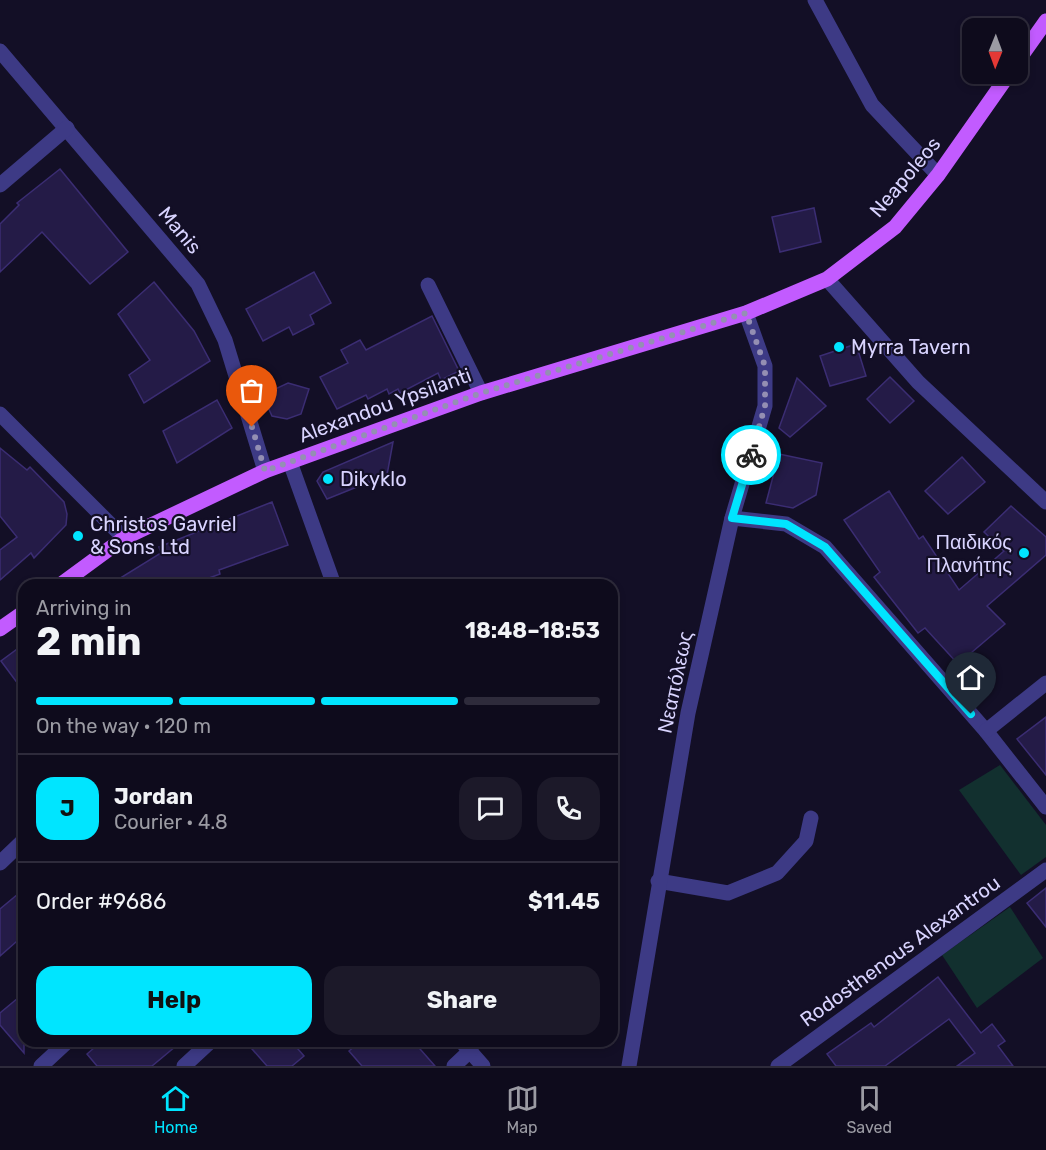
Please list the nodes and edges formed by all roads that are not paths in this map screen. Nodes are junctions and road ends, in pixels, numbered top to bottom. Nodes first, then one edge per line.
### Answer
1 (815, 0) edge
2 (1045, 24) edge
3 (1028, 47) edge
4 (0, 51) edge
5 (1002, 84) edge
6 (67, 128) junction
7 (938, 175) junction
8 (0, 185) edge
9 (826, 279) junction
10 (428, 285) dead end
11 (746, 313) junction
12 (481, 393) junction
13 (0, 414) edge
14 (290, 462) junction
15 (265, 471) junction
16 (1046, 502) edge
17 (732, 518) junction
18 (124, 538) junction
19 (68, 579) edge
20 (332, 579) edge
21 (18, 616) edge
22 (0, 629) edge
23 (1046, 683) edge
24 (986, 731) junction
25 (1046, 807) edge
26 (811, 818) dead end
27 (18, 846) edge
28 (0, 863) edge
29 (1046, 870) edge
30 (658, 881) junction
31 (62, 1047) edge
32 (205, 1047) edge
33 (465, 1047) edge
34 (467, 1047) edge
35 (41, 1066) edge
36 (184, 1066) edge
37 (454, 1066) edge
38 (483, 1066) edge
39 (629, 1066) edge
40 (778, 1066) edge

1 - 7 street
2 - 3 main road
4 - 6 street, Manis
5 - 7 main road, Neapoleos
6 - 8 street
6 - 15 street, Manis
7 - 9 main road, Neapoleos
9 - 11 main road, Neapoleos
9 - 16 street
10 - 12 street
11 - 12 main road, Alexandou Ypsilanti
11 - 17 street, Νεαπόλεως
12 - 14 main road, Alexandou Ypsilanti
13 - 18 street
14 - 15 main road, Alexandou Ypsilanti
14 - 20 street
15 - 18 main road, Alexandou Ypsilanti
17 - 24 street
17 - 30 street, Νεαπόλεως
18 - 19 main road, Alexandou Ypsilanti
21 - 22 main road
23 - 24 street
24 - 25 street
26 - 30 street
27 - 28 street
29 - 40 street, Rodosthenous Alexantrou
30 - 39 street, Νεαπόλεως
31 - 35 street
32 - 36 street
33 - 37 street
34 - 38 street

